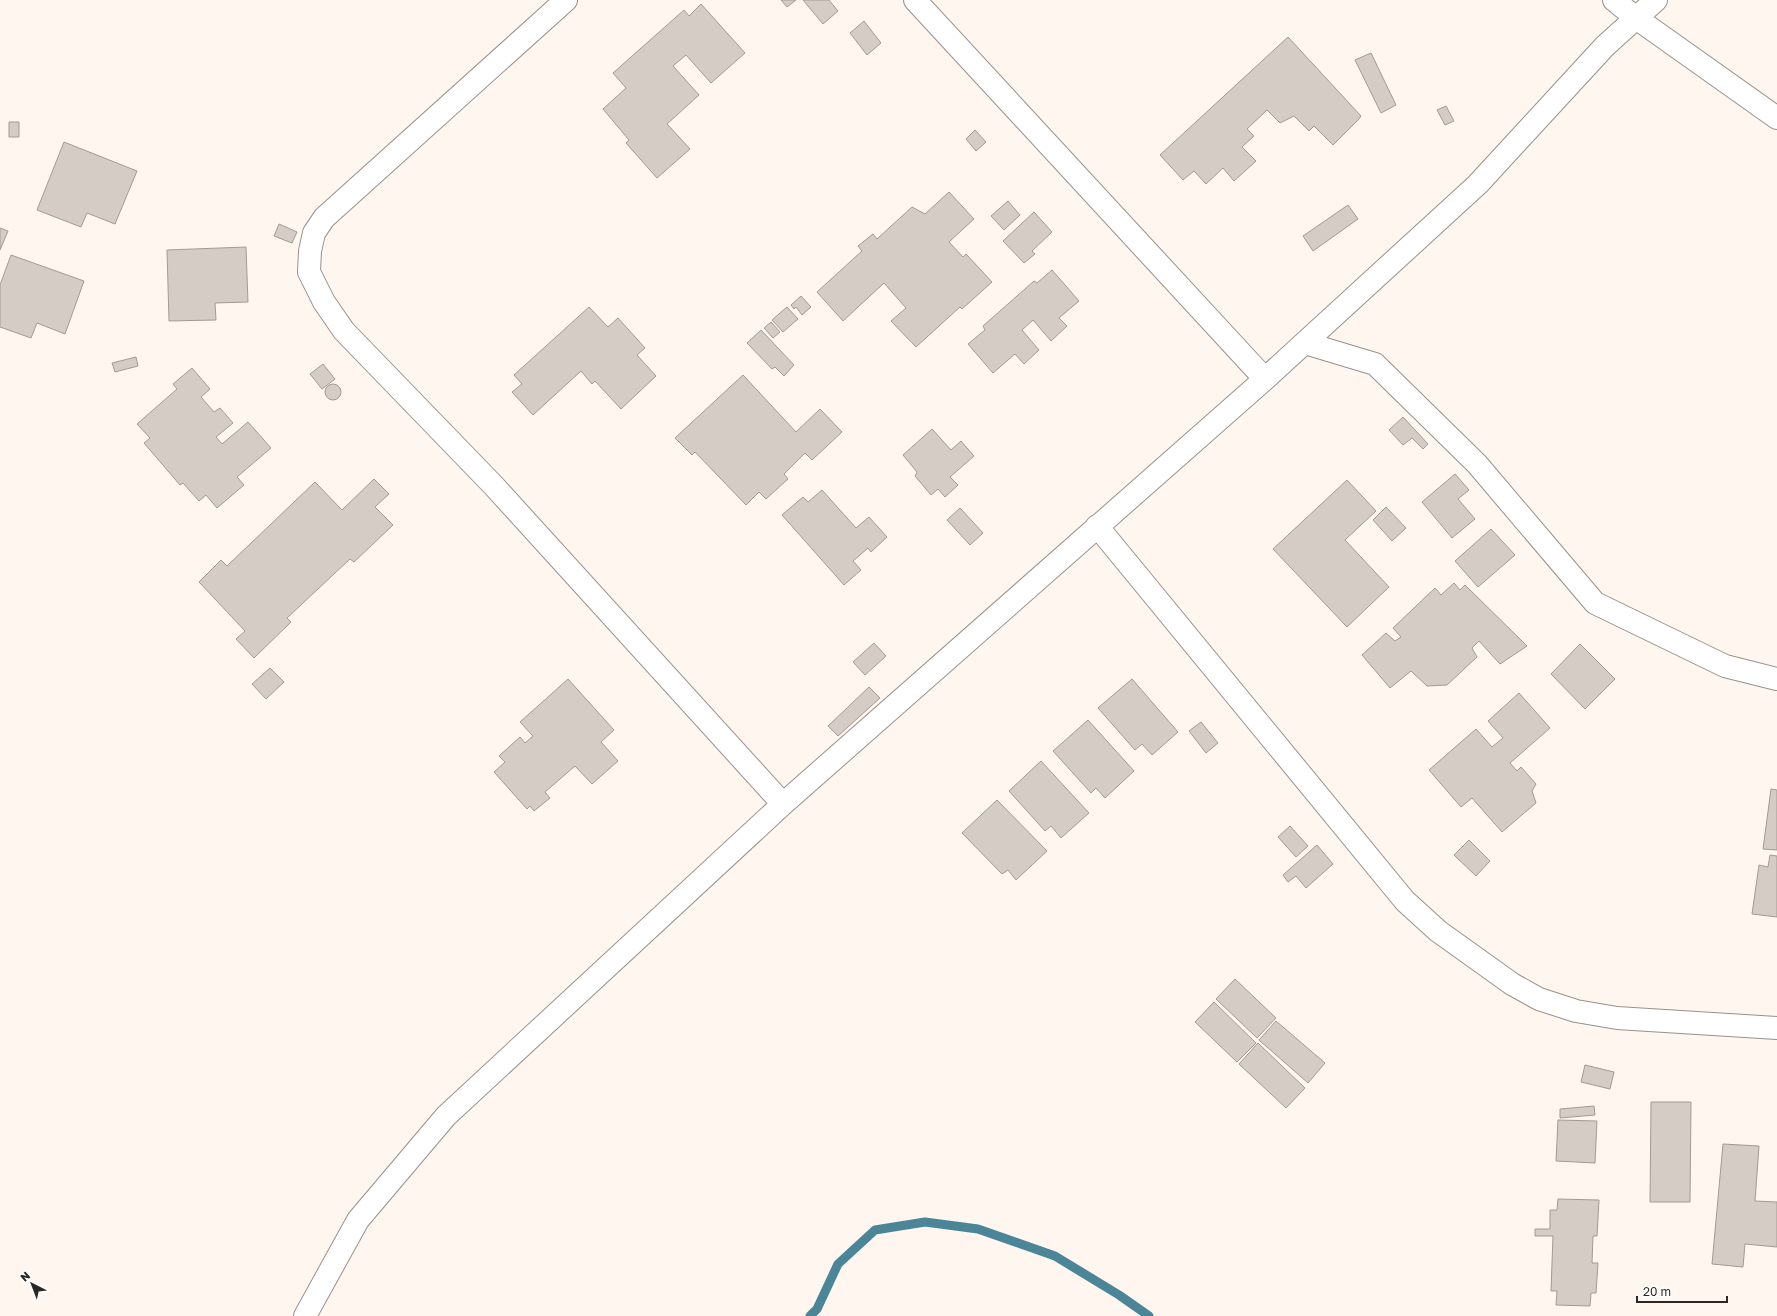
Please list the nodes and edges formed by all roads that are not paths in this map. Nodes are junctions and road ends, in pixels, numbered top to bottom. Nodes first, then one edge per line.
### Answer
1 (566, 0) edge
2 (915, 0) edge
3 (1614, 0) edge
4 (1656, 0) edge
5 (1636, 18) junction
6 (1777, 118) edge
7 (1305, 343) junction
8 (1266, 378) junction
9 (1097, 526) junction
10 (1777, 679) edge
11 (783, 804) junction
12 (1777, 1028) edge
13 (305, 1316) edge

1 - 11 street
2 - 8 street
3 - 5 street
4 - 5 street
5 - 6 street
5 - 7 street
7 - 8 street
7 - 10 street
8 - 9 street
9 - 11 street
9 - 12 street
11 - 13 street

